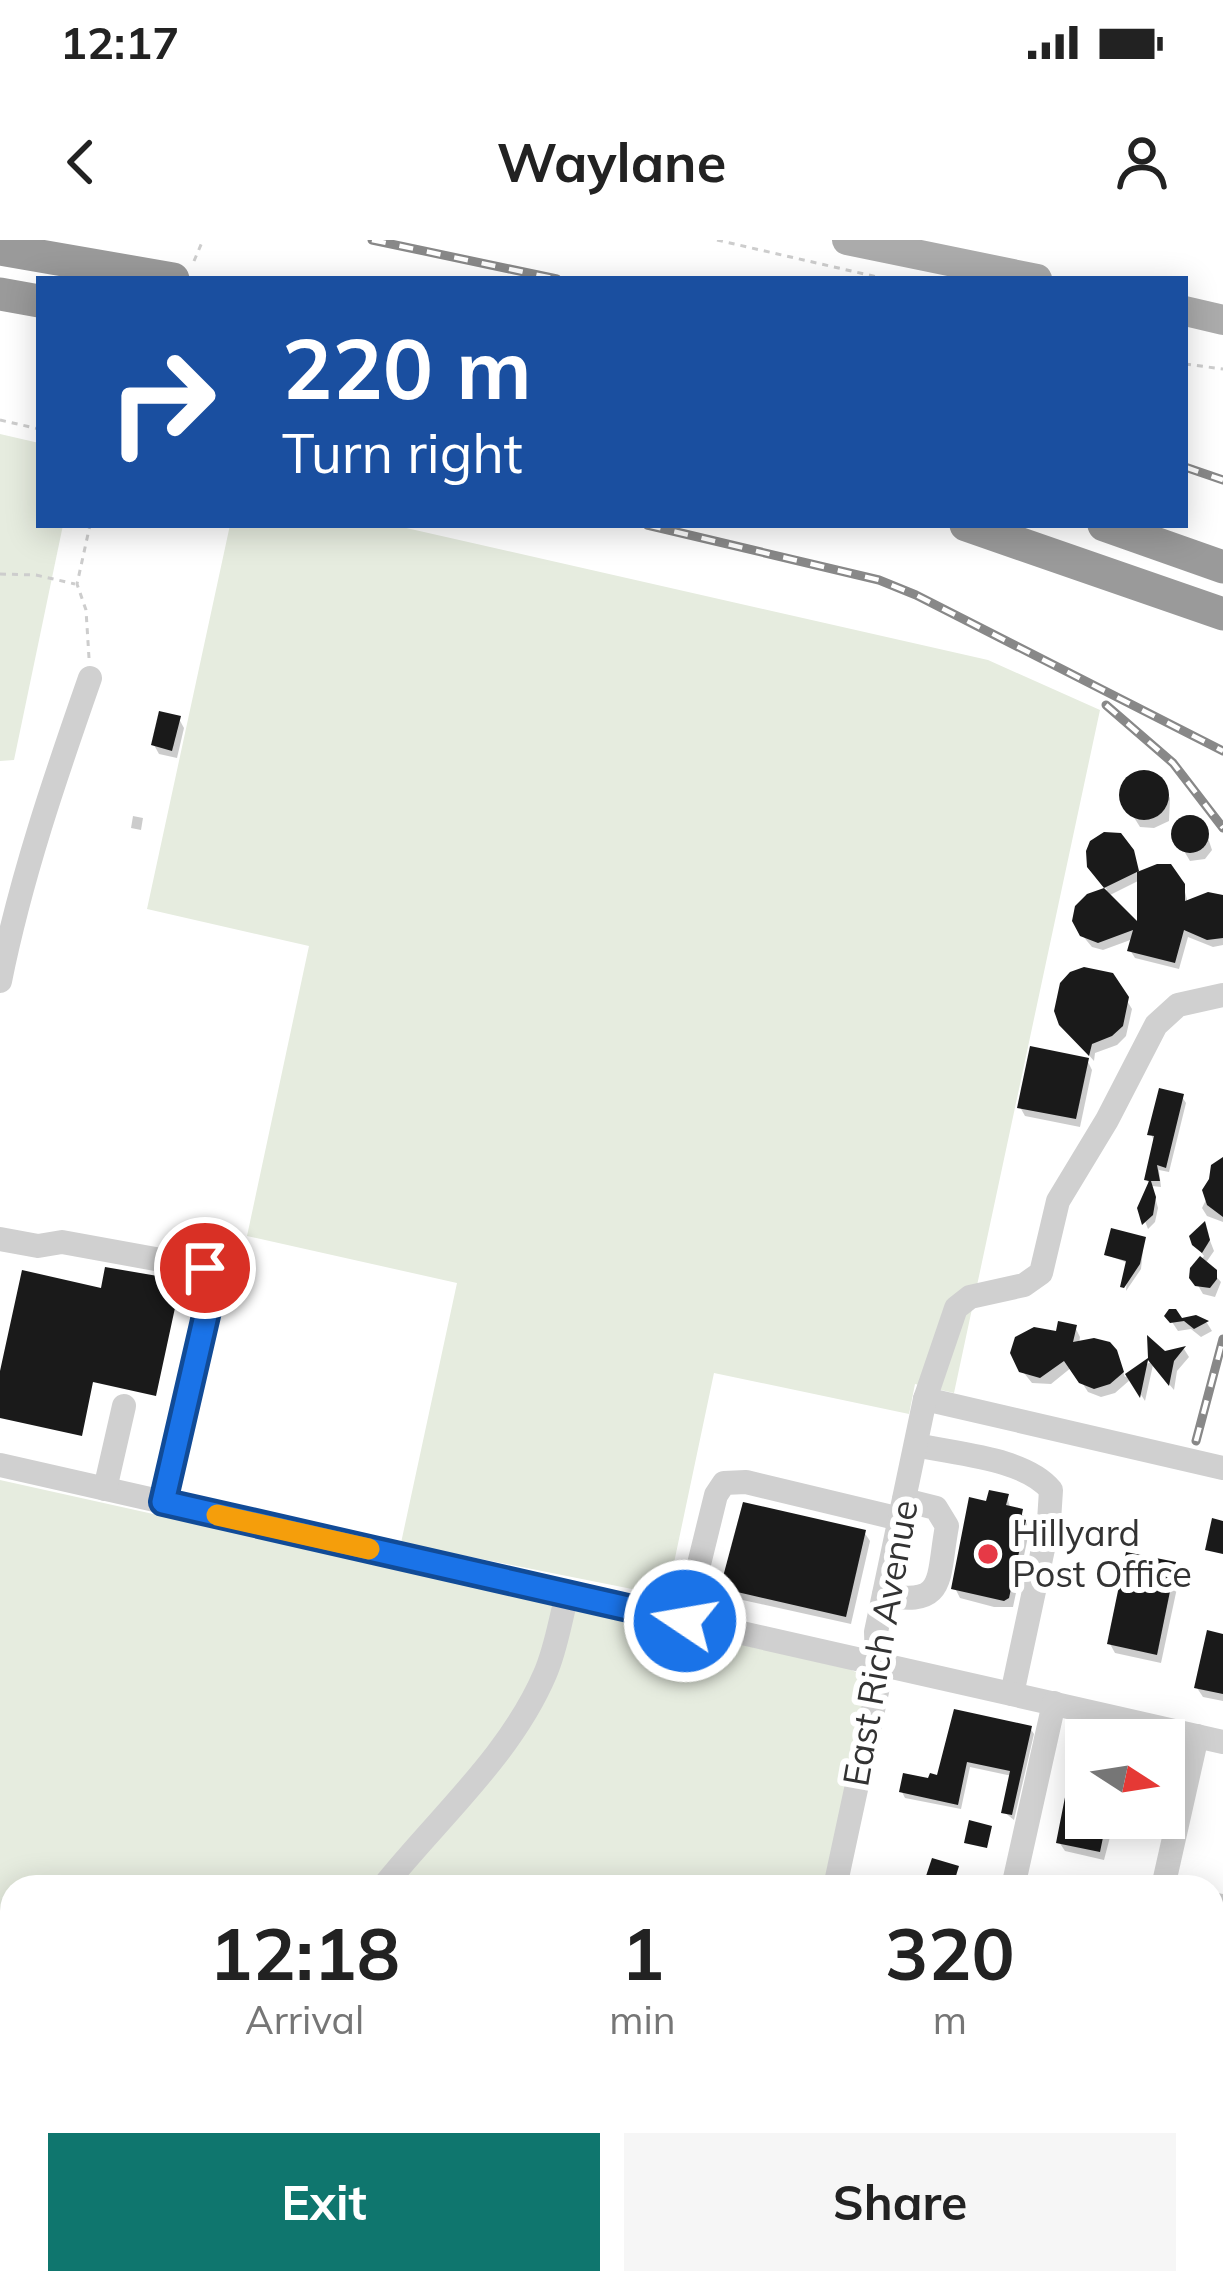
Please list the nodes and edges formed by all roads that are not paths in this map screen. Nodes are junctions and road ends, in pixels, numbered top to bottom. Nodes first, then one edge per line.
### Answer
1 (847, 240) edge
2 (938, 240) edge
3 (0, 250) edge
4 (986, 268) junction
5 (182, 273) edge
6 (1023, 276) edge
7 (0, 294) edge
8 (36, 300) edge
9 (1188, 312) edge
10 (1223, 320) edge
11 (975, 528) edge
12 (1112, 528) edge
13 (1157, 528) edge
14 (1223, 547) edge
15 (1223, 567) edge
16 (1223, 614) edge
17 (90, 678) road end
18 (0, 981) edge
19 (1223, 995) edge
20 (0, 1239) edge
21 (925, 1399) junction
22 (124, 1406) dead end
23 (916, 1445) junction
24 (0, 1465) edge
25 (1223, 1468) edge
26 (105, 1489) junction
27 (163, 1502) junction
28 (902, 1510) junction
29 (567, 1594) junction
30 (884, 1595) junction
31 (685, 1621) junction
32 (876, 1663) junction
33 (1012, 1694) junction
34 (1054, 1703) junction
35 (1197, 1736) junction
36 (1223, 1742) edge
37 (393, 1875) edge
38 (838, 1875) edge
39 (1016, 1875) edge
40 (1166, 1875) edge

1 - 4 main road
2 - 4 main road
3 - 5 highway
4 - 6 main road
7 - 8 highway
9 - 10 main road
11 - 16 highway
12 - 15 highway
13 - 14 highway
17 - 18 street
19 - 21 street, East Rich Avenue
20 - 27 street
21 - 23 street, East Rich Avenue
21 - 25 street
22 - 26 street
23 - 28 street, East Rich Avenue
23 - 33 street
24 - 26 street
26 - 27 street
27 - 29 street
28 - 30 street, East Rich Avenue
28 - 30 street
28 - 31 street
29 - 31 street
29 - 37 street
30 - 32 street, East Rich Avenue
31 - 32 street
32 - 33 street
32 - 38 street, East Rich Avenue
33 - 34 street
34 - 35 street
34 - 39 street
35 - 36 street
35 - 40 street

